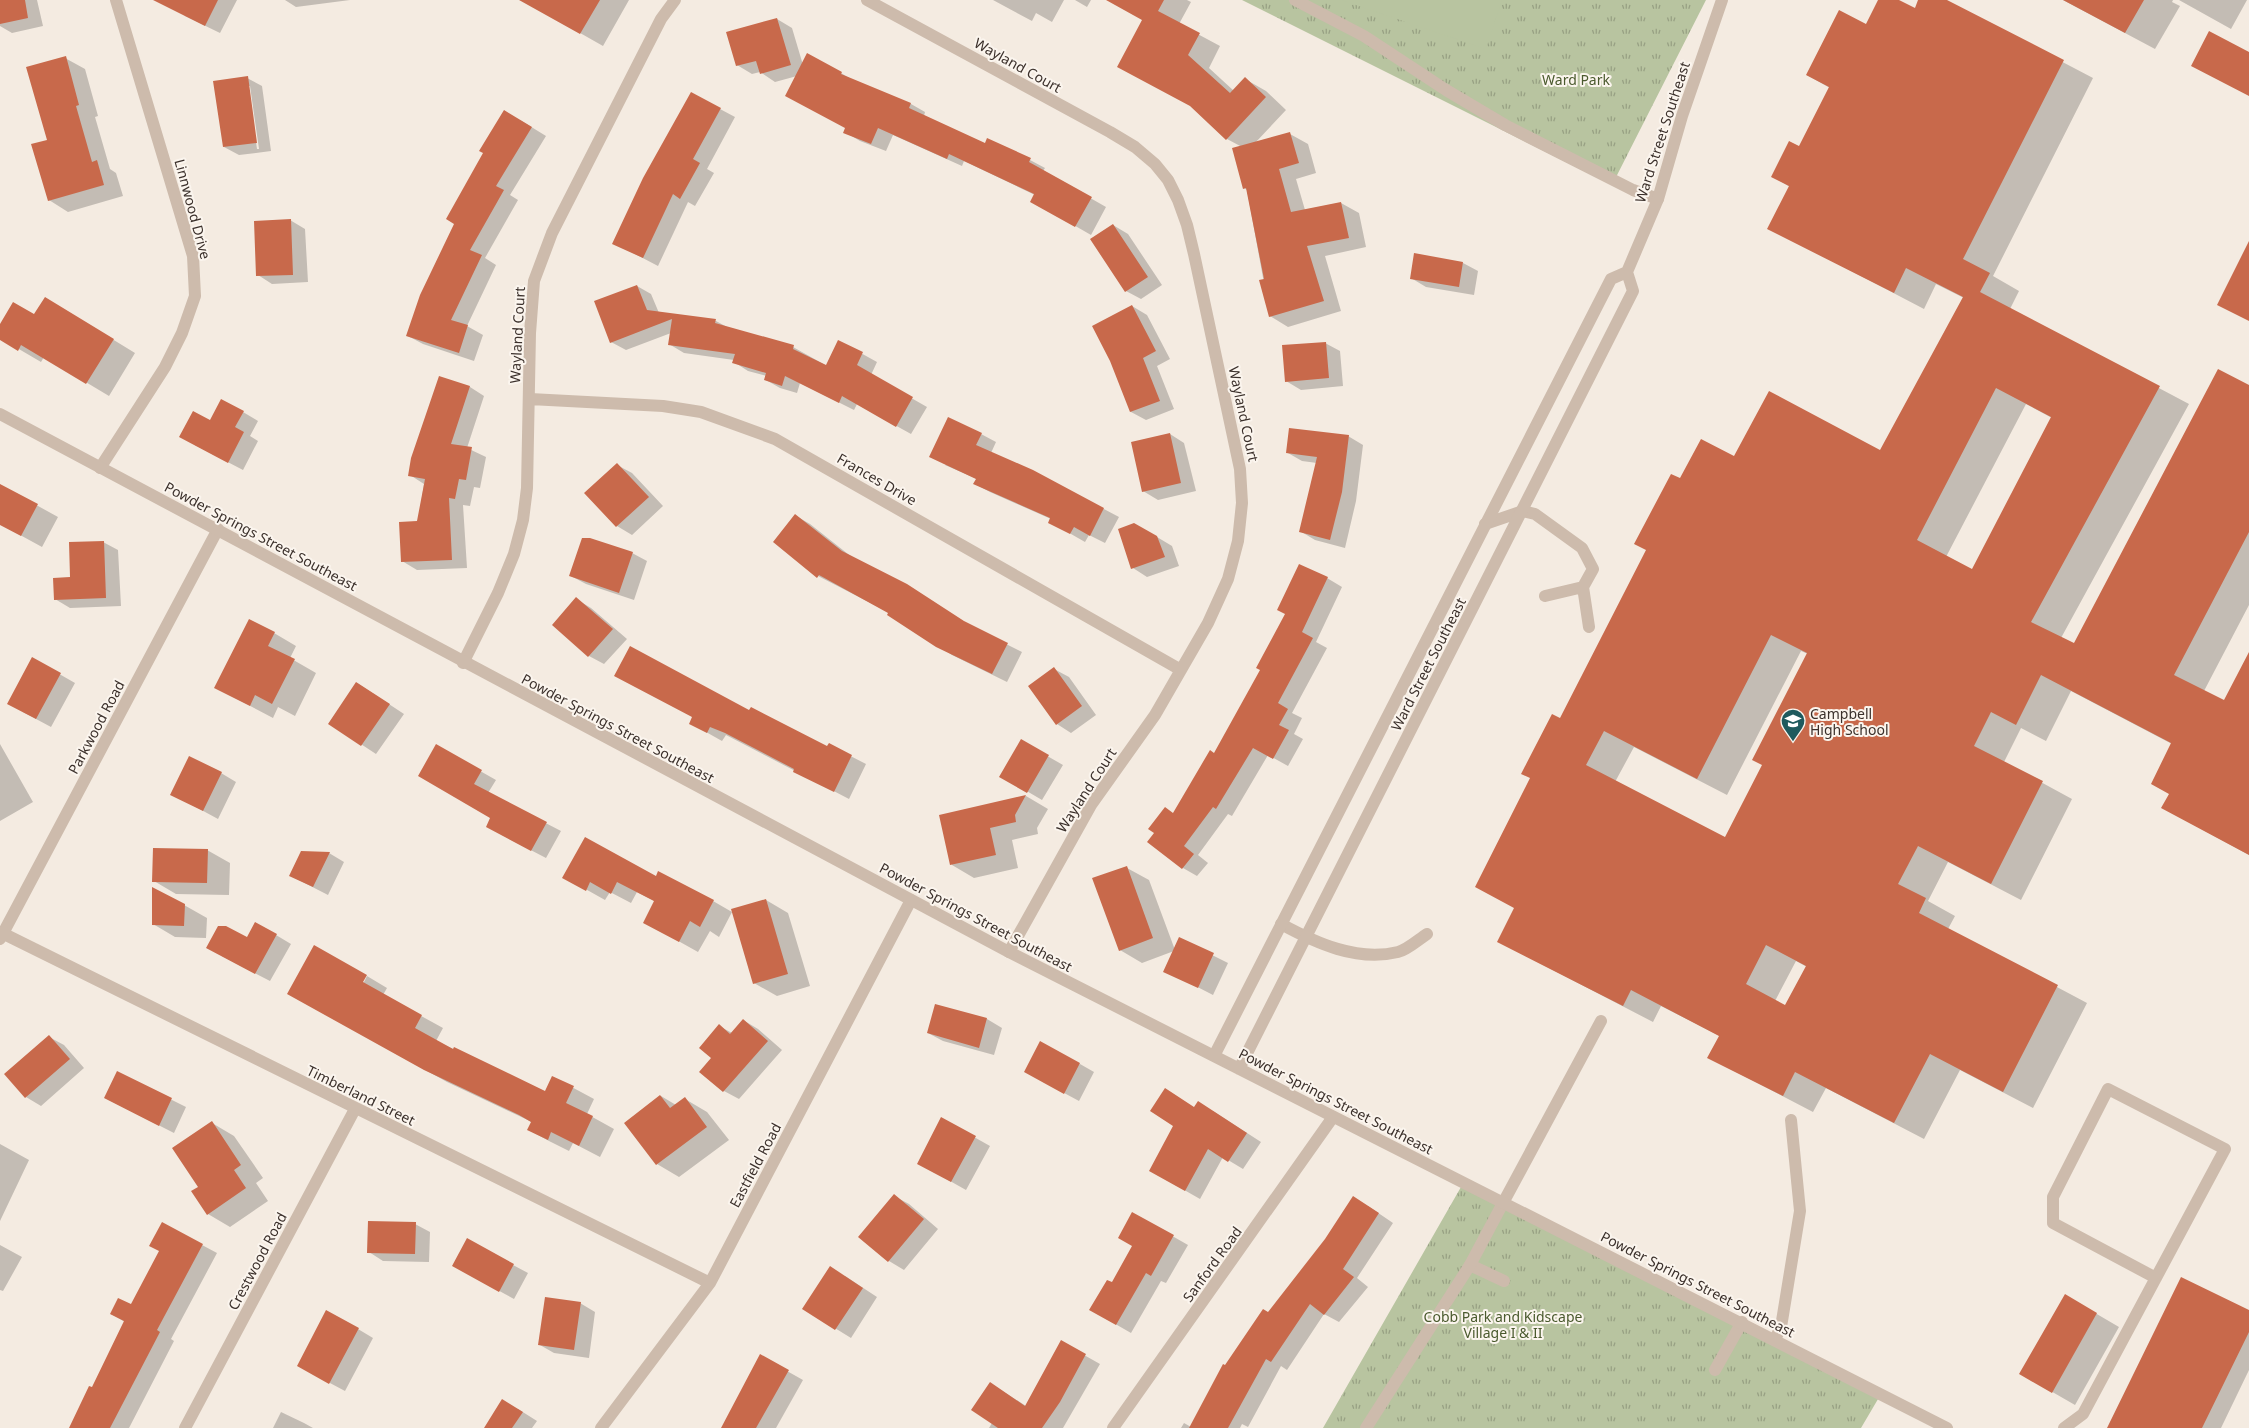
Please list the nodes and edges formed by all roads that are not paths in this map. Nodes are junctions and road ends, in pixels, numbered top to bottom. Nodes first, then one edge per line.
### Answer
1 (116, 0) edge
2 (675, 0) edge
3 (867, 0) edge
4 (1295, 0) edge
5 (1722, 0) edge
6 (1658, 199) junction
7 (1626, 272) junction
8 (530, 398) junction
9 (0, 414) edge
10 (100, 468) junction
11 (1523, 511) junction
12 (1485, 524) junction
13 (218, 529) junction
14 (1584, 587) junction
15 (1545, 596) dead end
16 (1589, 627) dead end
17 (463, 663) junction
18 (1181, 670) junction
19 (911, 900) junction
20 (1281, 924) junction
21 (1427, 934) dead end
22 (1, 935) edge
23 (1306, 937) junction
24 (1009, 952) junction
25 (1601, 1021) dead end
26 (1214, 1056) junction
27 (1239, 1069) junction
28 (355, 1109) junction
29 (1333, 1116) junction
30 (1791, 1120) dead end
31 (1503, 1203) junction
32 (1470, 1265) junction
33 (2156, 1278) junction
34 (1504, 1281) dead end
35 (710, 1283) junction
36 (1742, 1322) junction
37 (1775, 1339) junction
38 (1715, 1370) dead end
39 (185, 1428) edge
40 (601, 1428) edge
41 (1113, 1428) edge
42 (1366, 1428) edge
43 (1947, 1428) edge
44 (2064, 1428) edge

1 - 10 street, Linnwood Drive
2 - 8 street, Wayland Court
3 - 18 street, Wayland Court
4 - 6 street
5 - 6 street, Ward Street Southeast
6 - 7 street, Ward Street Southeast
7 - 11 street, Ward Street Southeast
7 - 12 street, Ward Street Southeast
8 - 17 street, Wayland Court
8 - 18 street, Frances Drive
9 - 10 street, Powder Springs Street Southeast
10 - 13 street, Powder Springs Street Southeast
11 - 12 street
11 - 14 street
11 - 23 street, Ward Street Southeast
12 - 20 street, Ward Street Southeast
13 - 17 street, Powder Springs Street Southeast
13 - 22 street, Parkwood Road
14 - 15 street
14 - 16 street
17 - 19 street, Powder Springs Street Southeast
18 - 24 street, Wayland Court
19 - 24 street, Powder Springs Street Southeast
19 - 35 street, Eastfield Road
20 - 23 street
20 - 26 street, Ward Street Southeast
21 - 23 street
22 - 28 street, Timberland Street
23 - 27 street, Ward Street Southeast
24 - 26 street, Powder Springs Street Southeast
25 - 31 street
26 - 27 street, Powder Springs Street Southeast
27 - 29 street, Powder Springs Street Southeast
28 - 35 street, Timberland Street
28 - 39 street, Crestwood Road
29 - 31 street, Powder Springs Street Southeast
29 - 41 street, Sanford Road
30 - 37 street
31 - 32 street
31 - 36 street, Powder Springs Street Southeast
32 - 34 street
32 - 42 street
33 - 33 street
33 - 44 street
35 - 40 street, Eastfield Road
36 - 37 street, Powder Springs Street Southeast
36 - 38 street
37 - 43 street, Powder Springs Street Southeast

